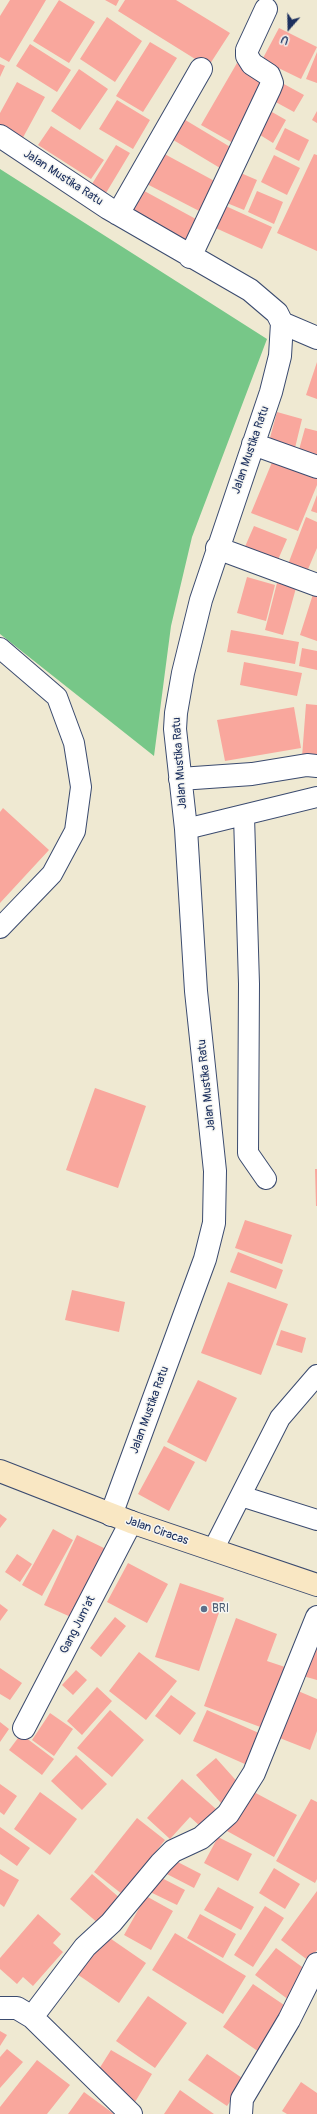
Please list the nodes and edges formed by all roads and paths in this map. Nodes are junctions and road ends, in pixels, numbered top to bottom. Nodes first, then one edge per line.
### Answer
1 (266, 9) dead end
2 (201, 69) dead end
3 (0, 136) edge
4 (118, 214) junction
5 (190, 256) junction
6 (282, 322) junction
7 (317, 338) edge
8 (253, 444) junction
9 (317, 467) edge
10 (218, 548) junction
11 (317, 585) edge
12 (0, 648) edge
13 (317, 766) edge
14 (180, 779) junction
15 (317, 797) edge
16 (244, 816) junction
17 (186, 830) junction
18 (0, 928) edge
19 (266, 1179) dead end
20 (317, 1375) edge
21 (0, 1471) edge
22 (241, 1496) junction
23 (121, 1519) junction
24 (317, 1520) edge
25 (213, 1550) junction
26 (317, 1585) edge
27 (317, 1617) edge
28 (24, 1728) dead end
29 (317, 1964) edge
30 (0, 2008) edge
31 (32, 2017) junction
32 (131, 2114) edge
33 (241, 2114) edge

1 - 5 street
2 - 4 street
3 - 4 street, Jalan Mustika Ratu
4 - 5 street, Jalan Mustika Ratu
5 - 6 street, Jalan Mustika Ratu
6 - 7 street
6 - 8 street, Jalan Mustika Ratu
8 - 9 street
8 - 10 street, Jalan Mustika Ratu
10 - 11 street
10 - 14 street, Jalan Mustika Ratu
12 - 18 lane
13 - 14 street
14 - 17 street, Jalan Mustika Ratu
15 - 16 lane
16 - 17 lane
16 - 19 lane
17 - 23 street, Jalan Mustika Ratu
20 - 22 lane
21 - 23 street, Jalan Ciracas
22 - 24 lane
22 - 25 lane
23 - 25 street, Jalan Ciracas
23 - 28 street, Gang Jum'at
25 - 26 street, Jalan Ciracas
27 - 31 street
29 - 33 street
30 - 31 street
31 - 32 street

